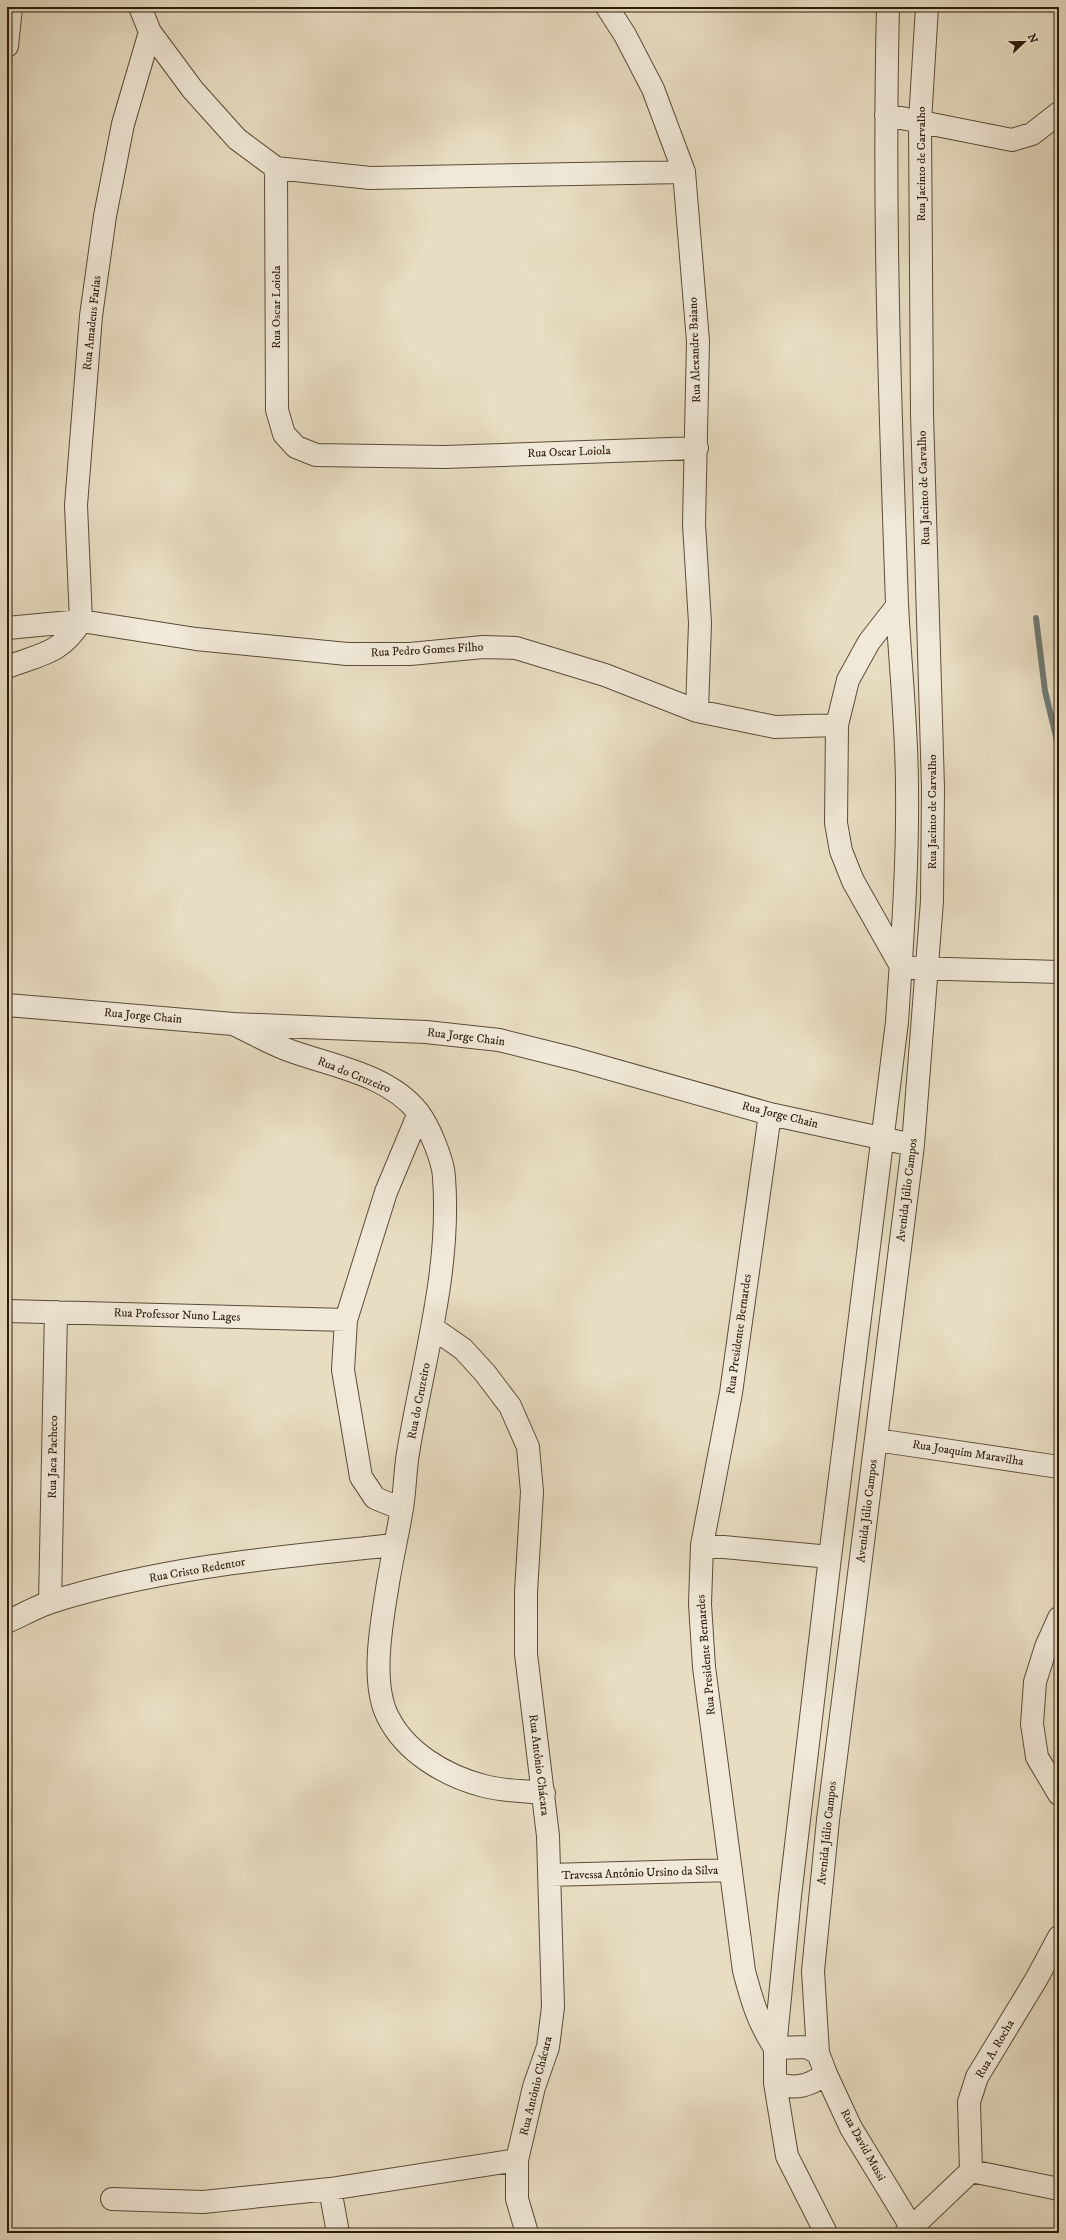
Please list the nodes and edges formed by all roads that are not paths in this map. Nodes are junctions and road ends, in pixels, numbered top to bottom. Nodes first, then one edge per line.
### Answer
1 (11, 7) edge
2 (140, 7) edge
3 (607, 7) edge
4 (888, 7) edge
5 (927, 7) edge
6 (150, 32) junction
7 (7, 46) edge
8 (1059, 113) edge
9 (886, 115) junction
10 (920, 121) junction
11 (276, 168) junction
12 (684, 172) junction
13 (922, 414) junction
14 (892, 415) junction
15 (697, 448) junction
16 (897, 606) junction
17 (81, 621) junction
18 (7, 628) edge
19 (7, 667) edge
20 (697, 711) junction
21 (838, 725) junction
22 (907, 787) junction
23 (933, 788) junction
24 (901, 966) junction
25 (926, 970) junction
26 (1059, 972) edge
27 (7, 1005) edge
28 (233, 1024) junction
29 (419, 1113) junction
30 (770, 1114) junction
31 (882, 1138) junction
32 (914, 1145) junction
33 (874, 1209) junction
34 (905, 1212) junction
35 (7, 1311) edge
36 (56, 1312) junction
37 (346, 1320) junction
38 (433, 1328) junction
39 (876, 1440) junction
40 (1059, 1467) edge
41 (402, 1509) junction
42 (394, 1545) junction
43 (702, 1545) junction
44 (830, 1557) junction
45 (50, 1602) junction
46 (1059, 1618) edge
47 (7, 1622) edge
48 (544, 1793) junction
49 (1059, 1794) edge
50 (731, 1870) junction
51 (549, 1875) junction
52 (1059, 1937) edge
53 (775, 2048) junction
54 (818, 2053) junction
55 (826, 2074) junction
56 (775, 2084) junction
57 (517, 2160) junction
58 (970, 2171) junction
59 (330, 2189) junction
60 (1059, 2189) edge
61 (112, 2199) dead end
62 (910, 2232) edge
63 (338, 2233) edge
64 (527, 2233) edge
65 (826, 2233) edge

1 - 7 street
2 - 6 street
3 - 12 street, Rua Alexandre Baiano
4 - 9 street
5 - 10 street, Rua Jacinto de Carvalho
6 - 11 street
6 - 17 street, Rua Amadeus Farias
8 - 10 street
9 - 10 street
9 - 14 street
10 - 13 street, Rua Jacinto de Carvalho
11 - 12 street
11 - 15 street, Rua Oscar Loiola
12 - 15 street, Rua Alexandre Baiano
13 - 14 street
13 - 23 street, Rua Jacinto de Carvalho
14 - 16 street
15 - 20 street, Rua Alexandre Baiano
16 - 21 street
16 - 22 street
17 - 18 street, Rua Pedro Gomes Filho
17 - 19 street
17 - 20 street, Rua Pedro Gomes Filho
20 - 21 street, Rua Pedro Gomes Filho
21 - 24 street
22 - 23 street
22 - 24 street
23 - 25 street, Rua Jacinto de Carvalho
24 - 25 street
24 - 31 street
25 - 26 street
25 - 32 street, Avenida Júlio Campos
27 - 28 street, Rua Jorge Chain
28 - 29 street, Rua do Cruzeiro
28 - 30 street, Rua Jorge Chain
29 - 37 street
29 - 38 street, Rua do Cruzeiro
30 - 31 street, Rua Jorge Chain
30 - 43 street, Rua Presidente Bernardes
31 - 32 street, Rua Jorge Chain
31 - 33 street
32 - 34 street, Avenida Júlio Campos
33 - 34 street
33 - 44 street
34 - 39 street, Avenida Júlio Campos
35 - 36 street, Rua Professor Nuno Lages
36 - 37 street, Rua Professor Nuno Lages
36 - 45 street, Rua Jaca Pacheco
37 - 41 street
38 - 41 street, Rua do Cruzeiro
38 - 48 street, Rua Antônio Chácara
39 - 40 street, Rua Joaquim Maravilha
39 - 54 street, Avenida Júlio Campos
41 - 42 street, Rua do Cruzeiro
42 - 45 street, Rua Cristo Redentor
42 - 48 street, Rua do Cruzeiro
43 - 44 street
43 - 50 street, Rua Presidente Bernardes
44 - 53 street
45 - 47 street, Rua Cristo Redentor
46 - 49 street
48 - 51 street, Rua Antônio Chácara
50 - 51 street, Travessa Antônio Ursino da Silva
50 - 53 street, Rua Presidente Bernardes
51 - 57 street, Rua Antônio Chácara
52 - 58 street, Rua A. Rocha
53 - 54 street
53 - 56 street
54 - 55 street, Rua David Mussi
55 - 56 street
55 - 62 street, Rua David Mussi
56 - 65 street
57 - 59 street
57 - 64 street, Rua Antônio Chácara
58 - 60 street
58 - 62 street
59 - 61 street
59 - 63 street

